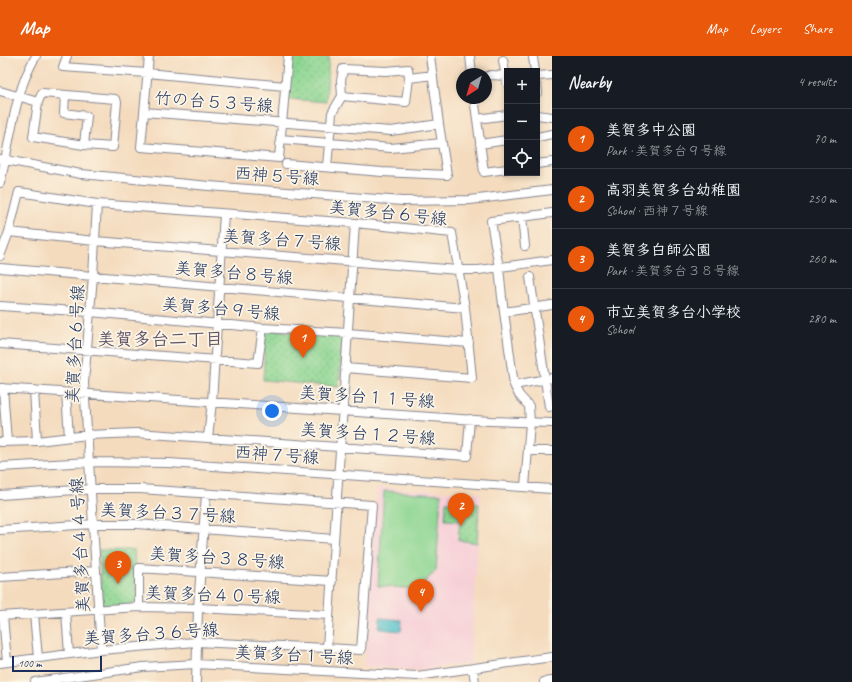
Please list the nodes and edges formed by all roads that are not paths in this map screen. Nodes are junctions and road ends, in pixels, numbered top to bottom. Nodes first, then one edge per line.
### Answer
1 (36, 56) edge
2 (67, 56) edge
3 (149, 56) edge
4 (288, 56) edge
5 (430, 56) edge
6 (470, 56) edge
7 (533, 58) dead end
8 (503, 60) dead end
9 (471, 68) edge
10 (505, 68) edge
11 (535, 68) edge
12 (147, 73) junction
13 (433, 75) junction
14 (492, 75) edge
15 (552, 75) edge
16 (540, 76) edge
17 (504, 77) edge
18 (409, 78) junction
19 (285, 86) junction
20 (0, 91) edge
21 (65, 95) junction
22 (18, 96) junction
23 (342, 96) junction
24 (38, 102) junction
25 (475, 104) edge
26 (144, 112) junction
27 (504, 115) edge
28 (540, 115) edge
29 (552, 117) edge
30 (477, 119) junction
31 (282, 122) junction
32 (439, 124) junction
33 (330, 126) junction
34 (552, 134) edge
35 (540, 136) edge
36 (280, 139) junction
37 (504, 140) edge
38 (329, 143) junction
39 (442, 143) junction
40 (480, 144) junction
41 (84, 145) junction
42 (3, 160) edge
43 (552, 162) edge
44 (286, 164) dead end
45 (540, 164) edge
46 (327, 166) junction
47 (504, 169) edge
48 (0, 183) edge
49 (552, 190) edge
50 (97, 204) junction
51 (552, 213) edge
52 (224, 215) junction
53 (522, 217) junction
54 (355, 223) junction
55 (9, 232) junction
56 (95, 241) junction
57 (525, 246) dead end
58 (222, 251) junction
59 (0, 256) edge
60 (552, 260) edge
61 (352, 261) junction
62 (0, 268) edge
63 (499, 268) junction
64 (458, 270) junction
65 (93, 276) junction
66 (530, 277) dead end
67 (219, 287) junction
68 (350, 297) junction
69 (552, 305) edge
70 (0, 306) edge
71 (535, 307) junction
72 (465, 308) junction
73 (90, 312) junction
74 (504, 312) junction
75 (217, 324) junction
76 (263, 328) junction
77 (348, 333) junction
78 (469, 343) junction
79 (0, 344) edge
80 (87, 350) junction
81 (214, 361) junction
82 (345, 368) junction
83 (549, 379) edge
84 (514, 385) junction
85 (1, 388) edge
86 (34, 390) junction
87 (66, 392) junction
88 (85, 394) junction
89 (212, 402) junction
90 (549, 407) dead end
91 (342, 411) junction
92 (2, 414) edge
93 (470, 419) junction
94 (530, 423) junction
95 (552, 423) edge
96 (88, 435) junction
97 (69, 437) junction
98 (208, 437) junction
99 (37, 440) junction
100 (3, 442) edge
101 (340, 447) junction
102 (528, 451) junction
103 (552, 451) edge
104 (90, 462) junction
105 (0, 467) edge
106 (338, 474) junction
107 (525, 487) junction
108 (91, 489) junction
109 (552, 489) edge
110 (206, 494) junction
111 (0, 495) edge
112 (336, 502) junction
113 (94, 524) junction
114 (203, 529) junction
115 (0, 530) edge
116 (334, 539) junction
117 (96, 571) junction
118 (200, 572) junction
119 (0, 577) edge
120 (332, 581) junction
121 (139, 607) junction
122 (198, 608) junction
123 (98, 610) junction
124 (66, 612) junction
125 (34, 614) junction
126 (2, 616) edge
127 (329, 616) junction
128 (196, 642) junction
129 (327, 648) junction
130 (101, 650) junction
131 (69, 654) junction
132 (552, 657) edge
133 (38, 658) junction
134 (3, 663) edge
135 (196, 664) junction
136 (473, 669) junction
137 (344, 672) junction
138 (74, 679) edge
139 (35, 682) edge
140 (196, 682) edge
141 (344, 682) edge
142 (475, 682) edge

1 - 22 street
2 - 12 street
3 - 12 street
4 - 19 street
5 - 13 street
6 - 9 street
7 - 11 street
8 - 10 street
12 - 19 street
12 - 26 street
13 - 18 street
13 - 32 street
14 - 17 street
15 - 16 street
18 - 23 street
18 - 23 street
19 - 31 street
20 - 22 street
21 - 24 street
21 - 41 street
21 - 41 street
22 - 24 street
22 - 42 street
23 - 33 street
24 - 41 street
25 - 30 street
26 - 31 street, 竹の台５３号線
26 - 36 street
27 - 30 street
28 - 29 street
30 - 40 street
31 - 33 street, 竹の台５３号線
31 - 36 street
32 - 33 street, 竹の台５３号線
32 - 39 street
33 - 38 street
34 - 35 street
36 - 38 street
37 - 40 street
38 - 39 street
38 - 46 street
39 - 46 street
40 - 47 street
42 - 48 street
42 - 49 street, 西神５号線
43 - 45 street
44 - 46 street
50 - 52 street, 美賀多台６号線
50 - 55 street, 美賀多台６号線
50 - 56 street, 美賀多台６号線
51 - 53 street
52 - 54 street, 美賀多台６号線
52 - 58 street
53 - 57 street
53 - 63 street
54 - 61 street
54 - 64 street, 美賀多台６号線
55 - 56 street, 美賀多台７号線
55 - 59 street, 美賀多台６号線
56 - 58 street, 美賀多台７号線
56 - 65 street, 美賀多台６号線
58 - 61 street, 美賀多台７号線
58 - 67 street
60 - 63 street, 美賀多台７号線
61 - 64 street, 美賀多台７号線
61 - 68 street
62 - 65 street, 美賀多台８号線
63 - 64 street, 美賀多台７号線
63 - 74 street
64 - 72 street, 美賀多台６号線
65 - 67 street, 美賀多台８号線
65 - 73 street, 美賀多台６号線
66 - 71 street
67 - 68 street, 美賀多台８号線
67 - 75 street
68 - 72 street, 美賀多台８号線
68 - 77 street
69 - 71 street
70 - 73 street, 美賀多台９号線
71 - 74 street
71 - 83 street
72 - 78 street, 美賀多台６号線
73 - 75 street, 美賀多台９号線
73 - 80 street, 美賀多台６号線
74 - 84 street
75 - 76 street, 美賀多台９号線
75 - 81 street
76 - 77 street, 美賀多台９号線
76 - 81 street
77 - 78 street, 美賀多台９号線
77 - 82 street
78 - 82 street, 美賀多台６号線
79 - 80 street
80 - 81 street
80 - 88 street, 美賀多台６号線
81 - 89 street
82 - 91 street
83 - 84 street
83 - 90 street
84 - 94 street
85 - 86 street, 美賀多台１１号線
85 - 92 street
86 - 87 street, 美賀多台１１号線
86 - 99 street
87 - 88 street, 美賀多台１１号線
87 - 97 street
88 - 89 street, 美賀多台１１号線
88 - 96 street, 美賀多台６号線
89 - 91 street, 美賀多台１１号線
89 - 98 street
91 - 93 street, 美賀多台１１号線
91 - 101 street
92 - 100 street
93 - 94 street, 美賀多台１１号線
93 - 101 street, 美賀多台１２号線
94 - 95 street, 美賀多台１１号線
94 - 102 street
96 - 97 street, 美賀多台１２号線
96 - 98 street, 美賀多台１２号線
96 - 104 street, 美賀多台６号線
97 - 99 street, 美賀多台１２号線
98 - 101 street, 美賀多台１２号線
99 - 100 street, 美賀多台１２号線
101 - 106 street
102 - 103 street
102 - 107 street
104 - 105 street, 西神７号線
104 - 106 street, 西神７号線
104 - 108 street, 美賀多台４４号線
106 - 107 street, 西神７号線
106 - 112 street
107 - 109 street, 西神７号線
108 - 110 street
108 - 111 street
108 - 113 street, 美賀多台４４号線
110 - 112 street
110 - 114 street
112 - 116 street
112 - 129 street, 美賀多台３６号線
113 - 114 street, 美賀多台３７号線
113 - 115 street, 美賀多台３７号線
113 - 117 street, 美賀多台４４号線
114 - 116 street, 美賀多台３７号線
114 - 118 street
116 - 120 street
117 - 119 street
117 - 123 street, 美賀多台４４号線
118 - 120 street, 美賀多台３８号線
118 - 121 street, 美賀多台３８号線
118 - 122 street
120 - 127 street
121 - 122 street, 美賀多台４０号線
121 - 123 street, 美賀多台４０号線
122 - 127 street, 美賀多台４０号線
122 - 128 street
123 - 124 street, 美賀多台４０号線
123 - 130 street, 美賀多台４４号線
124 - 125 street, 美賀多台４０号線
124 - 131 street
125 - 126 street, 美賀多台４０号線
125 - 133 street
126 - 134 street
127 - 129 street
128 - 129 street, 美賀多台３６号線
128 - 130 street, 美賀多台３６号線
128 - 135 street
130 - 131 street, 美賀多台３６号線
131 - 133 street, 美賀多台３６号線
132 - 136 street, 美賀多台１号線
133 - 134 street, 美賀多台３６号線
135 - 137 street, 美賀多台１号線
135 - 138 street, 美賀多台１号線
135 - 140 street
136 - 137 street, 美賀多台１号線
136 - 142 street
137 - 141 street
138 - 139 street, 美賀多台１号線

